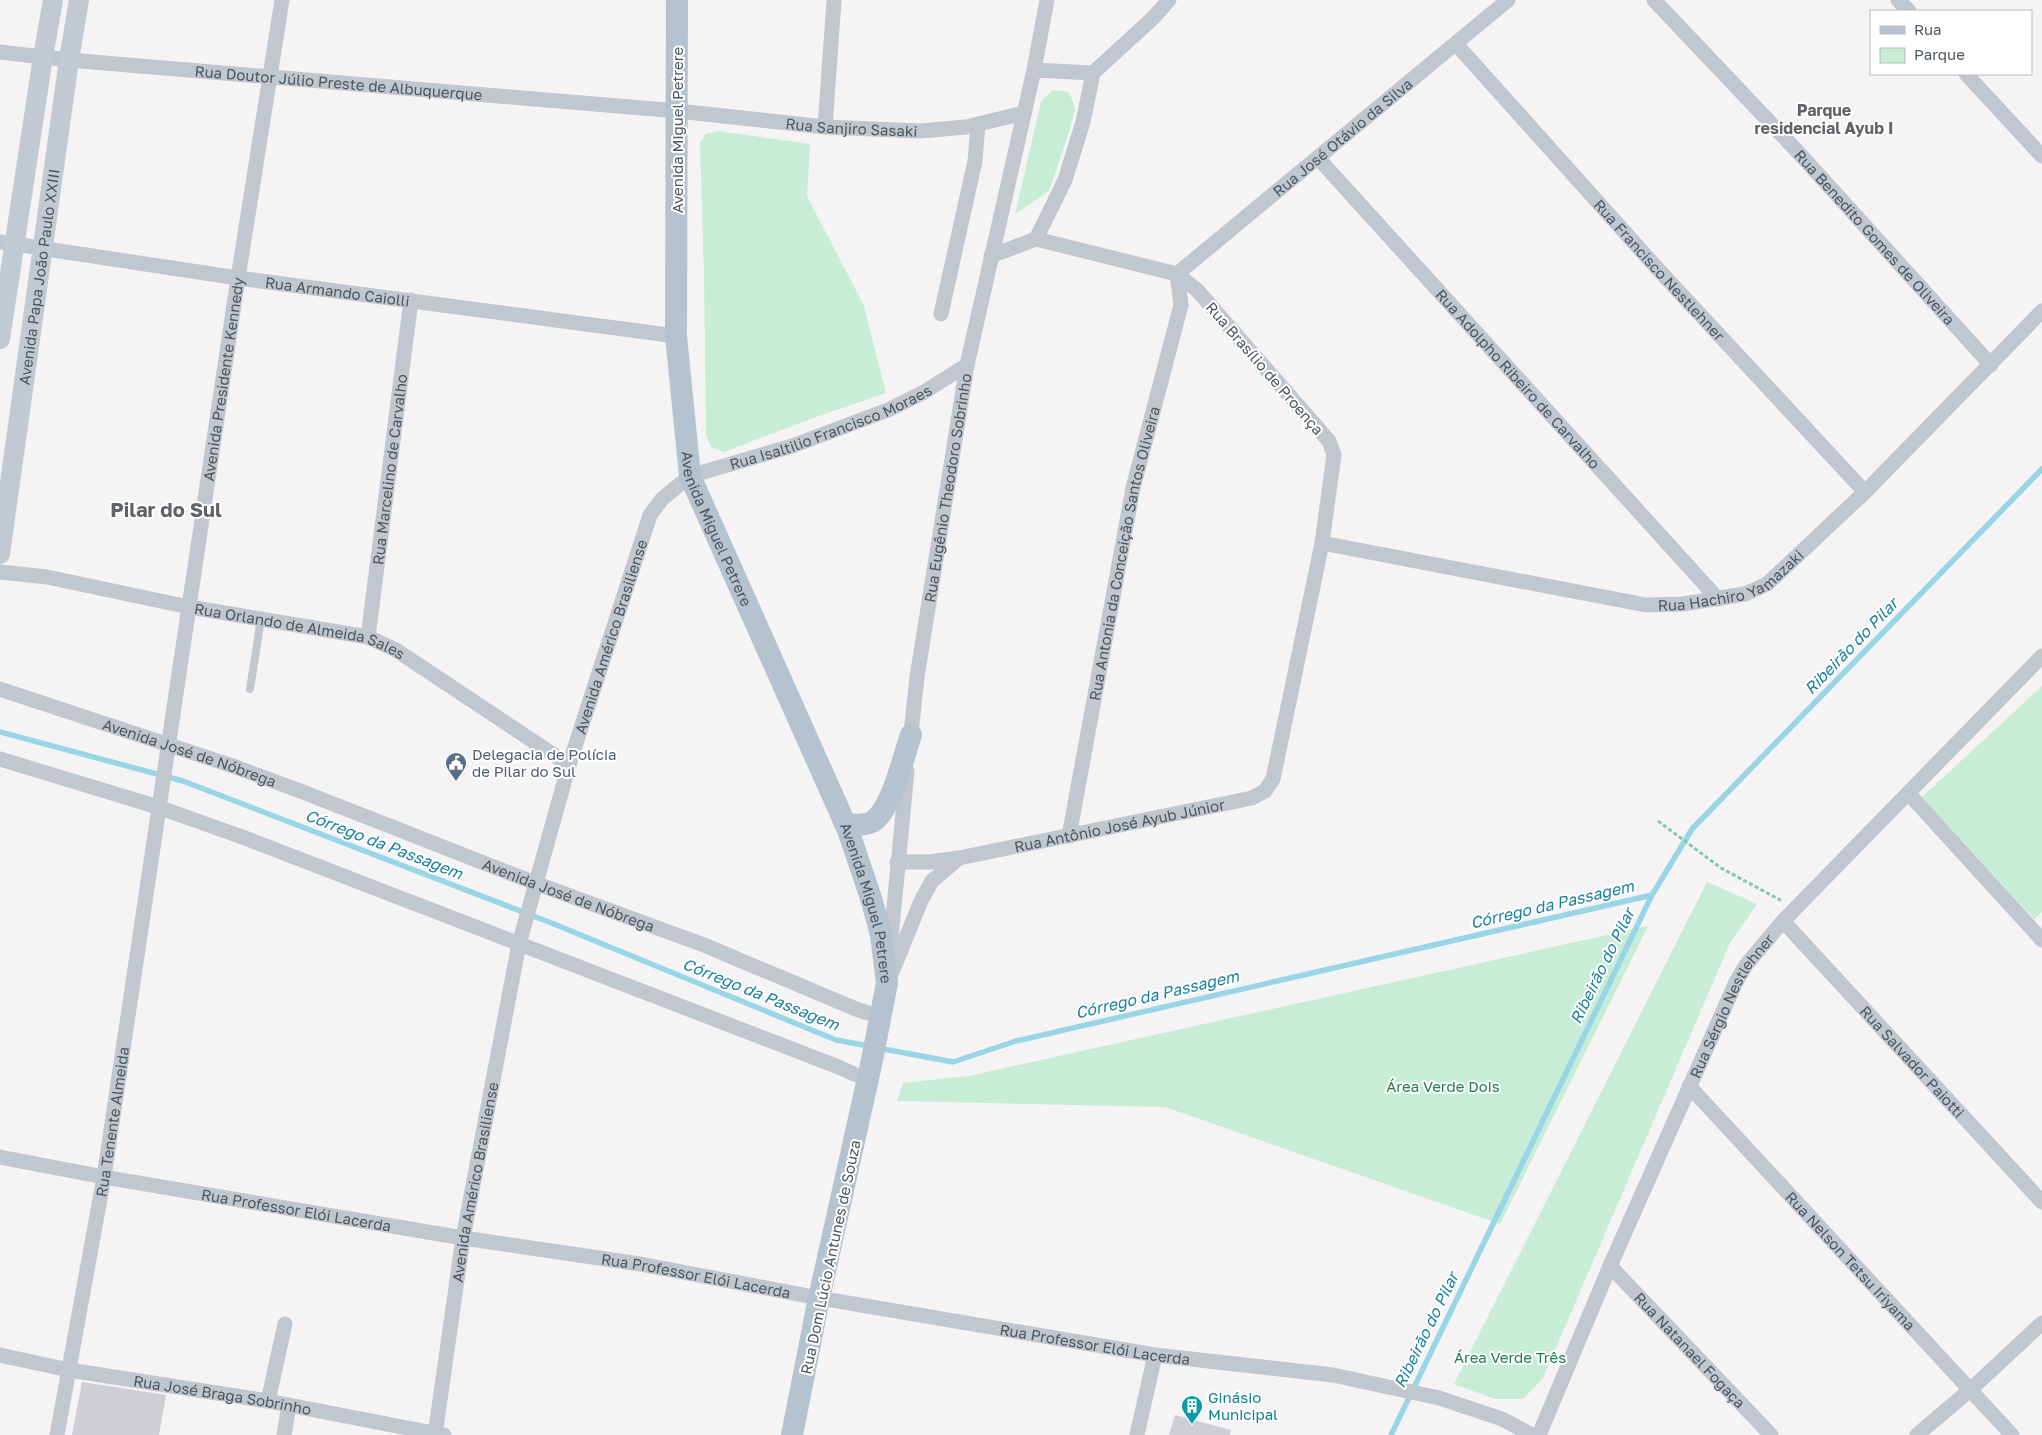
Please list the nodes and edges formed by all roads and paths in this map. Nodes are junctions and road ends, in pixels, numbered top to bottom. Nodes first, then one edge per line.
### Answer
1 (53, 0) edge
2 (79, 0) edge
3 (282, 0) edge
4 (677, 0) edge
5 (1047, 0) edge
6 (1169, 0) edge
7 (1508, 0) edge
8 (1654, 0) edge
9 (1898, 0) edge
10 (834, 1) edge
11 (1908, 10) edge
12 (1456, 44) junction
13 (0, 52) edge
14 (43, 57) junction
15 (68, 60) junction
16 (1034, 70) junction
17 (1093, 73) junction
18 (1967, 75) edge
19 (268, 77) junction
20 (678, 111) junction
21 (1024, 113) junction
22 (978, 124) junction
23 (825, 127) junction
24 (2042, 156) edge
25 (1318, 158) junction
26 (1036, 239) junction
27 (7, 243) edge
28 (43, 249) junction
29 (991, 256) junction
30 (1177, 274) junction
31 (238, 278) junction
32 (411, 300) junction
33 (2042, 311) edge
34 (941, 314) dead end
35 (676, 336) junction
36 (0, 339) edge
37 (967, 365) junction
38 (1990, 365) junction
39 (690, 476) junction
40 (1865, 492) junction
41 (1322, 543) junction
42 (0, 554) edge
43 (0, 572) edge
44 (1718, 599) junction
45 (190, 607) junction
46 (261, 619) junction
47 (368, 638) junction
48 (2042, 656) edge
49 (0, 689) edge
50 (250, 689) dead end
51 (911, 734) junction
52 (166, 752) junction
53 (0, 759) edge
54 (569, 765) junction
55 (1273, 779) joint
56 (1909, 794) junction
57 (159, 800) junction
58 (1658, 821) dead end
59 (845, 824) junction
60 (1069, 836) junction
61 (959, 858) junction
62 (897, 862) junction
63 (533, 891) junction
64 (1796, 908) junction
65 (1783, 921) junction
66 (521, 937) junction
67 (2042, 940) edge
68 (887, 983) junction
69 (879, 1023) junction
70 (870, 1073) junction
71 (1689, 1086) junction
72 (0, 1156) edge
73 (104, 1177) junction
74 (2042, 1202) edge
75 (463, 1238) junction
76 (1610, 1266) junction
77 (820, 1298) junction
78 (2042, 1323) edge
79 (285, 1324) dead end
80 (0, 1355) edge
81 (1156, 1355) junction
82 (69, 1370) junction
83 (1970, 1390) junction
84 (268, 1401) junction
85 (289, 1405) junction
86 (439, 1434) edge
87 (57, 1435) edge
88 (284, 1435) edge
89 (792, 1435) edge
90 (1137, 1435) edge
91 (1532, 1435) edge
92 (1539, 1435) edge
93 (1771, 1435) edge
94 (1917, 1435) edge
95 (2012, 1435) edge

1 - 14 main road, Avenida Papa João Paulo XXIII
2 - 15 main road, Avenida Papa João Paulo XXIII
3 - 19 street, Avenida Presidente Kennedy
4 - 20 main road, Avenida Miguel Petrere
5 - 16 street, Rua Eugênio Theodoro Sobrinho
6 - 17 street
7 - 12 street, Rua José Otávio da Silva
8 - 38 street, Rua Benedito Gomes de Oliveira
9 - 11 street
10 - 23 street
12 - 25 street, Rua José Otávio da Silva
12 - 40 street, Rua Francisco Nestlehner
13 - 14 street, Rua Doutor Júlio Preste de Albuquerque
14 - 15 street, Rua Doutor Júlio Preste de Albuquerque
14 - 27 main road, Avenida Papa João Paulo XXIII
15 - 19 street, Rua Doutor Júlio Preste de Albuquerque
15 - 28 main road, Avenida Papa João Paulo XXIII
16 - 17 street
16 - 21 street, Rua Eugênio Theodoro Sobrinho
17 - 26 street
18 - 24 street
19 - 20 street, Rua Doutor Júlio Preste de Albuquerque
19 - 31 street, Avenida Presidente Kennedy
20 - 23 street, Rua Sanjiro Sasaki
20 - 35 main road, Avenida Miguel Petrere
21 - 22 street, Rua Sanjiro Sasaki
21 - 29 street, Rua Eugênio Theodoro Sobrinho
22 - 23 street, Rua Sanjiro Sasaki
22 - 34 street
25 - 30 street, Rua José Otávio da Silva
25 - 44 street, Rua Adolpho Ribeiro de Carvalho
26 - 29 street
26 - 30 street, Rua Brasílio de Proença
27 - 28 street, Rua Armando Caiolli
27 - 36 main road, Avenida Papa João Paulo XXIII
28 - 31 street, Rua Armando Caiolli
28 - 42 main road, Avenida Papa João Paulo XXIII
29 - 37 street, Rua Eugênio Theodoro Sobrinho
30 - 41 street, Rua Brasílio de Proença
30 - 60 street, Rua Antonia da Conceição Santos Oliveira
31 - 32 street, Rua Armando Caiolli
31 - 45 street, Avenida Presidente Kennedy
32 - 35 street, Rua Armando Caiolli
32 - 47 street, Rua Marcelino de Carvalho
33 - 38 street, Rua Hachiro Yamazaki
35 - 39 main road, Avenida Miguel Petrere
37 - 39 street, Rua Isaltilio Francisco Moraes
37 - 51 street, Rua Eugênio Theodoro Sobrinho
38 - 40 street, Rua Hachiro Yamazaki
39 - 54 street, Avenida Américo Brasiliense
39 - 59 main road, Avenida Miguel Petrere
40 - 44 street, Rua Hachiro Yamazaki
41 - 44 street, Rua Hachiro Yamazaki
41 - 55 street, Rua Brasílio de Proença
43 - 45 street, Rua Orlando de Almeida Sales
45 - 46 street, Rua Orlando de Almeida Sales
45 - 52 street, Avenida Presidente Kennedy
46 - 47 street, Rua Orlando de Almeida Sales
46 - 50 lane
47 - 54 street, Rua Orlando de Almeida Sales
48 - 56 street, Rua Sérgio Nestlehner
49 - 52 street, Avenida José de Nóbrega
51 - 59 main road
51 - 62 street, Rua Eugênio Theodoro Sobrinho
52 - 57 street, Rua Tenente Almeida
52 - 63 street, Avenida José de Nóbrega
53 - 57 street
54 - 63 street, Avenida Américo Brasiliense
55 - 60 street, Rua Antônio José Ayub Júnior
56 - 64 street, Rua Sérgio Nestlehner
56 - 67 street
57 - 66 street
57 - 73 street, Rua Tenente Almeida
58 - 64 path
59 - 68 main road, Avenida Miguel Petrere
60 - 61 street, Rua Antônio José Ayub Júnior
61 - 62 street, Rua Antônio José Ayub Júnior
61 - 68 street, Rua Antônio José Ayub Júnior
62 - 68 street, Rua Eugênio Theodoro Sobrinho
63 - 66 street, Avenida Américo Brasiliense
63 - 69 street, Avenida José de Nóbrega
64 - 65 street, Rua Sérgio Nestlehner
65 - 71 street, Rua Sérgio Nestlehner
65 - 74 street, Rua Salvador Paiotti
66 - 70 street
66 - 75 street, Avenida Américo Brasiliense
68 - 69 main road, Avenida Miguel Petrere
69 - 70 main road, Avenida Miguel Petrere
70 - 77 main road, Rua Dom Lúcio Antunes de Souza
71 - 76 street, Rua Sérgio Nestlehner
71 - 83 street, Rua Nelson Tetsu Iriyama
72 - 73 street, Rua Professor Elói Lacerda
73 - 75 street, Rua Professor Elói Lacerda
73 - 82 street, Rua Tenente Almeida
75 - 77 street, Rua Professor Elói Lacerda
75 - 86 street, Avenida Américo Brasiliense
76 - 92 street, Rua Sérgio Nestlehner
76 - 93 street, Rua Natanael Fogaça
77 - 81 street, Rua Professor Elói Lacerda
77 - 89 main road, Rua Dom Lúcio Antunes de Souza
78 - 83 street
79 - 84 street
80 - 82 street, Rua José Braga Sobrinho
81 - 90 street
81 - 91 street, Rua Professor Elói Lacerda
82 - 84 street, Rua José Braga Sobrinho
82 - 87 street, Rua Tenente Almeida
83 - 94 street
83 - 95 street, Rua Nelson Tetsu Iriyama
84 - 85 street, Rua José Braga Sobrinho
85 - 86 street, Rua José Braga Sobrinho
85 - 88 street

